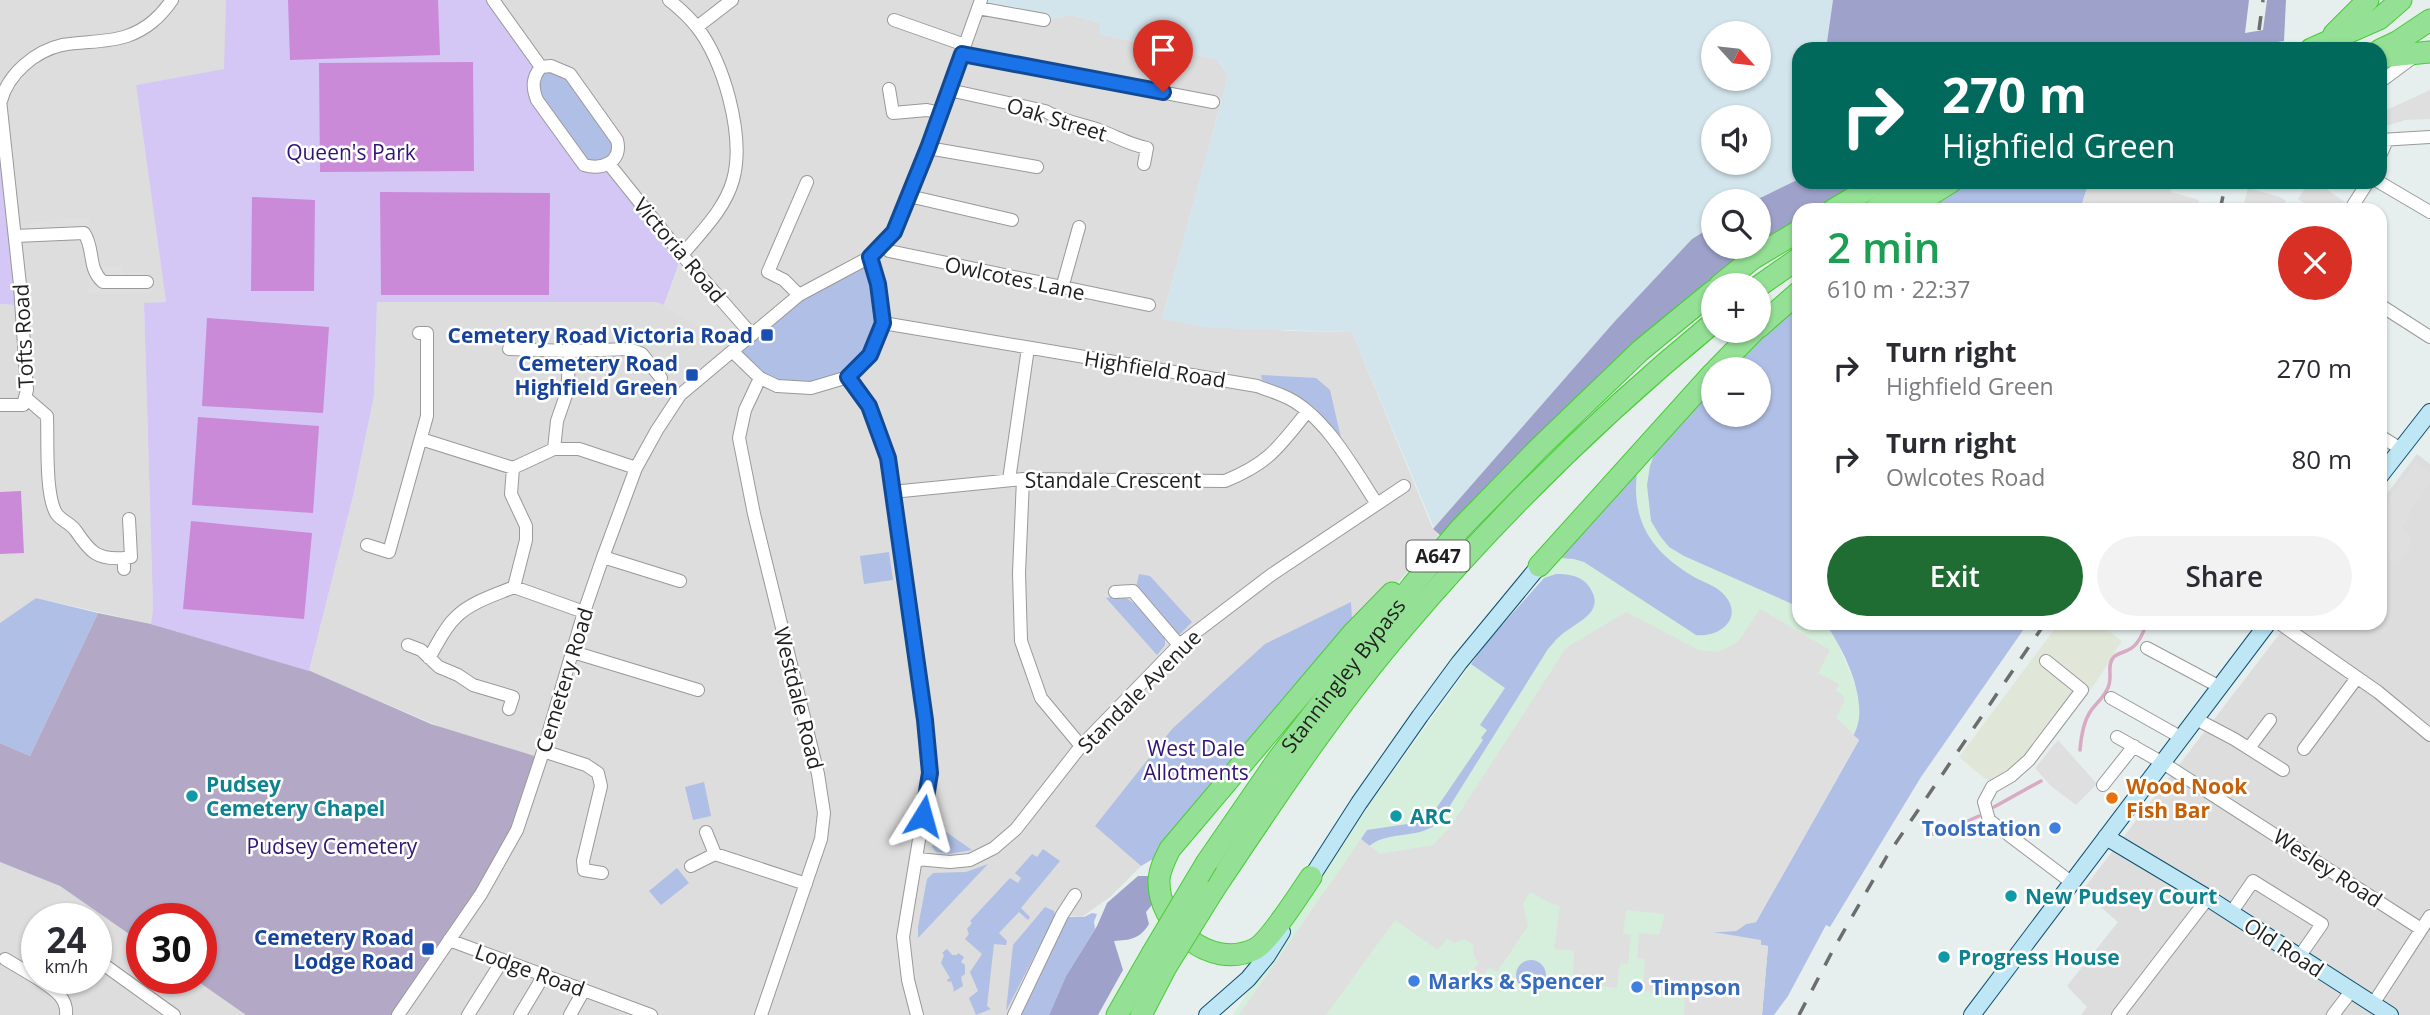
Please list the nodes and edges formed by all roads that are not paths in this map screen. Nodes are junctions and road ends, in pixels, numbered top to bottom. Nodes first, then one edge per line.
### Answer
1 (172, 0) edge
2 (493, 0) edge
3 (669, 0) edge
4 (732, 0) edge
5 (2368, 0) edge
6 (2401, 0) edge
7 (2409, 0) edge
8 (980, 4) edge
9 (894, 20) dead end
10 (1044, 20) dead end
11 (2428, 25) edge
12 (697, 27) junction
13 (2322, 42) edge
14 (2327, 42) edge
15 (2387, 47) edge
16 (964, 50) junction
17 (2424, 53) edge
18 (2387, 56) edge
19 (541, 67) junction
20 (2387, 77) edge
21 (890, 89) dead end
22 (949, 90) junction
23 (1, 100) edge
24 (1213, 102) dead end
25 (941, 113) junction
26 (2430, 137) edge
27 (2387, 140) edge
28 (928, 148) junction
29 (608, 164) junction
30 (1144, 164) dead end
31 (1037, 167) dead end
32 (807, 183) dead end
33 (2387, 187) edge
34 (1868, 189) edge
35 (1913, 189) edge
36 (1940, 189) edge
37 (909, 196) junction
38 (1845, 203) edge
39 (1885, 203) edge
40 (1917, 203) edge
41 (2430, 212) edge
42 (1012, 220) dead end
43 (1079, 227) dead end
44 (1792, 235) edge
45 (15, 236) junction
46 (883, 246) junction
47 (682, 255) junction
48 (870, 257) junction
49 (1792, 263) edge
50 (1735, 273) edge
51 (1771, 278) edge
52 (147, 282) dead end
53 (1062, 288) junction
54 (799, 295) junction
55 (1792, 298) edge
56 (1701, 301) edge
57 (1149, 305) dead end
58 (2387, 309) edge
59 (1771, 316) edge
60 (883, 323) junction
61 (419, 333) dead end
62 (1701, 333) edge
63 (752, 335) junction
64 (2430, 337) edge
65 (1742, 343) edge
66 (1028, 348) junction
67 (509, 349) dead end
68 (570, 351) junction
69 (733, 352) junction
70 (1729, 357) edge
71 (848, 377) junction
72 (661, 378) dead end
73 (760, 378) junction
74 (1701, 387) edge
75 (24, 402) junction
76 (0, 405) edge
77 (1307, 412) junction
78 (2430, 412) edge
79 (421, 439) junction
80 (2387, 440) edge
81 (554, 449) junction
82 (2401, 449) junction
83 (2387, 467) edge
84 (513, 468) junction
85 (636, 468) junction
86 (1023, 479) junction
87 (1009, 480) junction
88 (1404, 486) dead end
89 (892, 492) junction
90 (1377, 504) junction
91 (129, 519) dead end
92 (1460, 530) junction
93 (367, 545) dead end
94 (603, 557) junction
95 (1539, 566) joint
96 (680, 581) dead end
97 (514, 587) junction
98 (1115, 592) dead end
99 (584, 612) junction
100 (2263, 630) edge
101 (2289, 630) edge
102 (408, 645) dead end
103 (1179, 645) junction
104 (2147, 648) dead end
105 (573, 652) junction
106 (429, 658) junction
107 (2046, 661) dead end
108 (2356, 679) junction
109 (2220, 687) junction
110 (698, 690) dead end
111 (2111, 698) dead end
112 (509, 709) dead end
113 (2196, 719) junction
114 (2270, 720) dead end
115 (2430, 735) edge
116 (2117, 737) dead end
117 (2182, 738) junction
118 (1081, 746) junction
119 (2134, 746) junction
120 (2249, 748) junction
121 (2304, 749) dead end
122 (543, 751) junction
123 (2163, 763) junction
124 (2283, 769) dead end
125 (2103, 785) dead end
126 (706, 832) dead end
127 (2106, 837) junction
128 (715, 854) junction
129 (917, 859) junction
130 (691, 866) dead end
131 (602, 873) dead end
132 (1311, 877) junction
133 (2071, 881) junction
134 (806, 884) junction
135 (1075, 895) dead end
136 (2208, 898) junction
137 (2231, 913) junction
138 (2430, 916) edge
139 (2421, 929) junction
140 (449, 940) junction
141 (2299, 957) junction
142 (5, 959) dead end
143 (1159, 960) junction
144 (502, 961) junction
145 (21, 968) edge
146 (112, 970) edge
147 (544, 975) junction
148 (584, 990) junction
149 (2351, 990) junction
150 (59, 994) edge
151 (2373, 1004) junction
152 (624, 1011) edge
153 (912, 1014) edge
154 (66, 1015) edge
155 (174, 1015) edge
156 (398, 1015) edge
157 (468, 1015) edge
158 (520, 1015) edge
159 (570, 1015) edge
160 (651, 1015) edge
161 (761, 1015) edge
162 (1014, 1015) edge
163 (1116, 1015) edge
164 (1141, 1015) edge
165 (1207, 1015) edge
166 (1972, 1015) edge
167 (2118, 1015) edge
168 (2333, 1015) edge
169 (2389, 1015) edge

1 - 23 street
2 - 19 street
3 - 12 street
4 - 12 street
5 - 13 highway
6 - 14 highway
7 - 11 highway
8 - 10 street
8 - 16 street, Cemetery Road
9 - 16 street
11 - 15 highway
12 - 47 street
16 - 22 street, Cemetery Road
16 - 24 street
17 - 18 highway
17 - 20 street
19 - 29 street
19 - 29 street
21 - 25 street
22 - 25 street, Cemetery Road
22 - 30 street, Oak Street
23 - 45 street, Tofts Road
25 - 28 street, Cemetery Road
26 - 27 street
28 - 31 street
28 - 37 street, Cemetery Road
29 - 47 street, Victoria Road
32 - 54 street
33 - 41 street
34 - 38 highway
35 - 39 highway
36 - 40 highway
37 - 42 street
37 - 46 street, Cemetery Road
43 - 53 street
44 - 50 highway
45 - 52 street
45 - 75 street, Tofts Road
46 - 48 street, Cemetery Road
46 - 53 street, Owlcotes Lane
47 - 63 street, Victoria Road
48 - 54 street, Cemetery Road
48 - 60 street
49 - 51 highway
53 - 57 street, Owlcotes Lane
54 - 63 street, Cemetery Road
55 - 59 highway
56 - 92 highway, Stanningley Bypass / A647
58 - 64 street
60 - 66 street, Highfield Road
60 - 71 street
61 - 79 street
62 - 143 highway, Stanningley Bypass / A647, bridge
63 - 69 street, Cemetery Road
65 - 70 highway
66 - 77 street, Highfield Road
66 - 87 street
67 - 68 street
68 - 72 street
68 - 81 street
69 - 73 street
69 - 85 street, Cemetery Road
71 - 73 street
71 - 89 street
73 - 134 street, Westdale Road
74 - 95 highway
75 - 76 street
75 - 91 street
77 - 86 street, Standale Crescent
77 - 90 street, Highfield Road
78 - 82 main road
79 - 84 street
79 - 93 street
80 - 82 street
81 - 84 street
81 - 85 street
82 - 83 main road
84 - 97 street
85 - 94 street, Cemetery Road
86 - 87 street, Standale Crescent
86 - 118 street
87 - 89 street, Standale Crescent
88 - 90 street, Standale Avenue
89 - 129 street
90 - 103 street, Standale Avenue
92 - 132 highway
92 - 143 highway, Stanningley Bypass / A647, bridge
94 - 96 street
94 - 99 street, Cemetery Road
95 - 132 main road
97 - 99 street
97 - 106 street
98 - 103 street
99 - 105 street, Cemetery Road
100 - 109 main road
101 - 108 street
102 - 106 street
103 - 118 street, Standale Avenue
104 - 109 street
105 - 110 street
105 - 122 street, Cemetery Road
106 - 112 street
107 - 133 street
108 - 115 street
108 - 121 street
109 - 113 main road
111 - 117 street
113 - 117 main road
113 - 120 street
114 - 120 street
116 - 119 street, Wesley Road
117 - 123 main road
118 - 129 street, Standale Avenue
119 - 123 street, Wesley Road
119 - 125 street
120 - 124 street
122 - 131 street
122 - 140 street, Cemetery Road
123 - 127 main road
123 - 139 street, Wesley Road
126 - 128 street
127 - 133 main road
127 - 136 main road, Old Road
128 - 130 street
128 - 134 street
129 - 153 street
132 - 165 main road
133 - 166 main road
134 - 161 street, Westdale Road
135 - 162 street
136 - 137 main road, Old Road
136 - 167 street
137 - 141 main road, Old Road
137 - 141 street
138 - 139 street
139 - 151 street
140 - 144 street, Lodge Road
140 - 156 street, Cemetery Road
141 - 149 main road, Old Road
142 - 145 street
143 - 163 highway, Stanningley Bypass / A647
143 - 164 highway, Stanningley Bypass / A647
144 - 147 street, Lodge Road
144 - 157 street
146 - 155 street
147 - 148 street, Lodge Road
147 - 158 street
148 - 152 street, Lodge Road
148 - 159 street
149 - 151 main road, Old Road
149 - 168 street
150 - 154 street
151 - 169 main road, Old Road
152 - 160 street, Lodge Road

